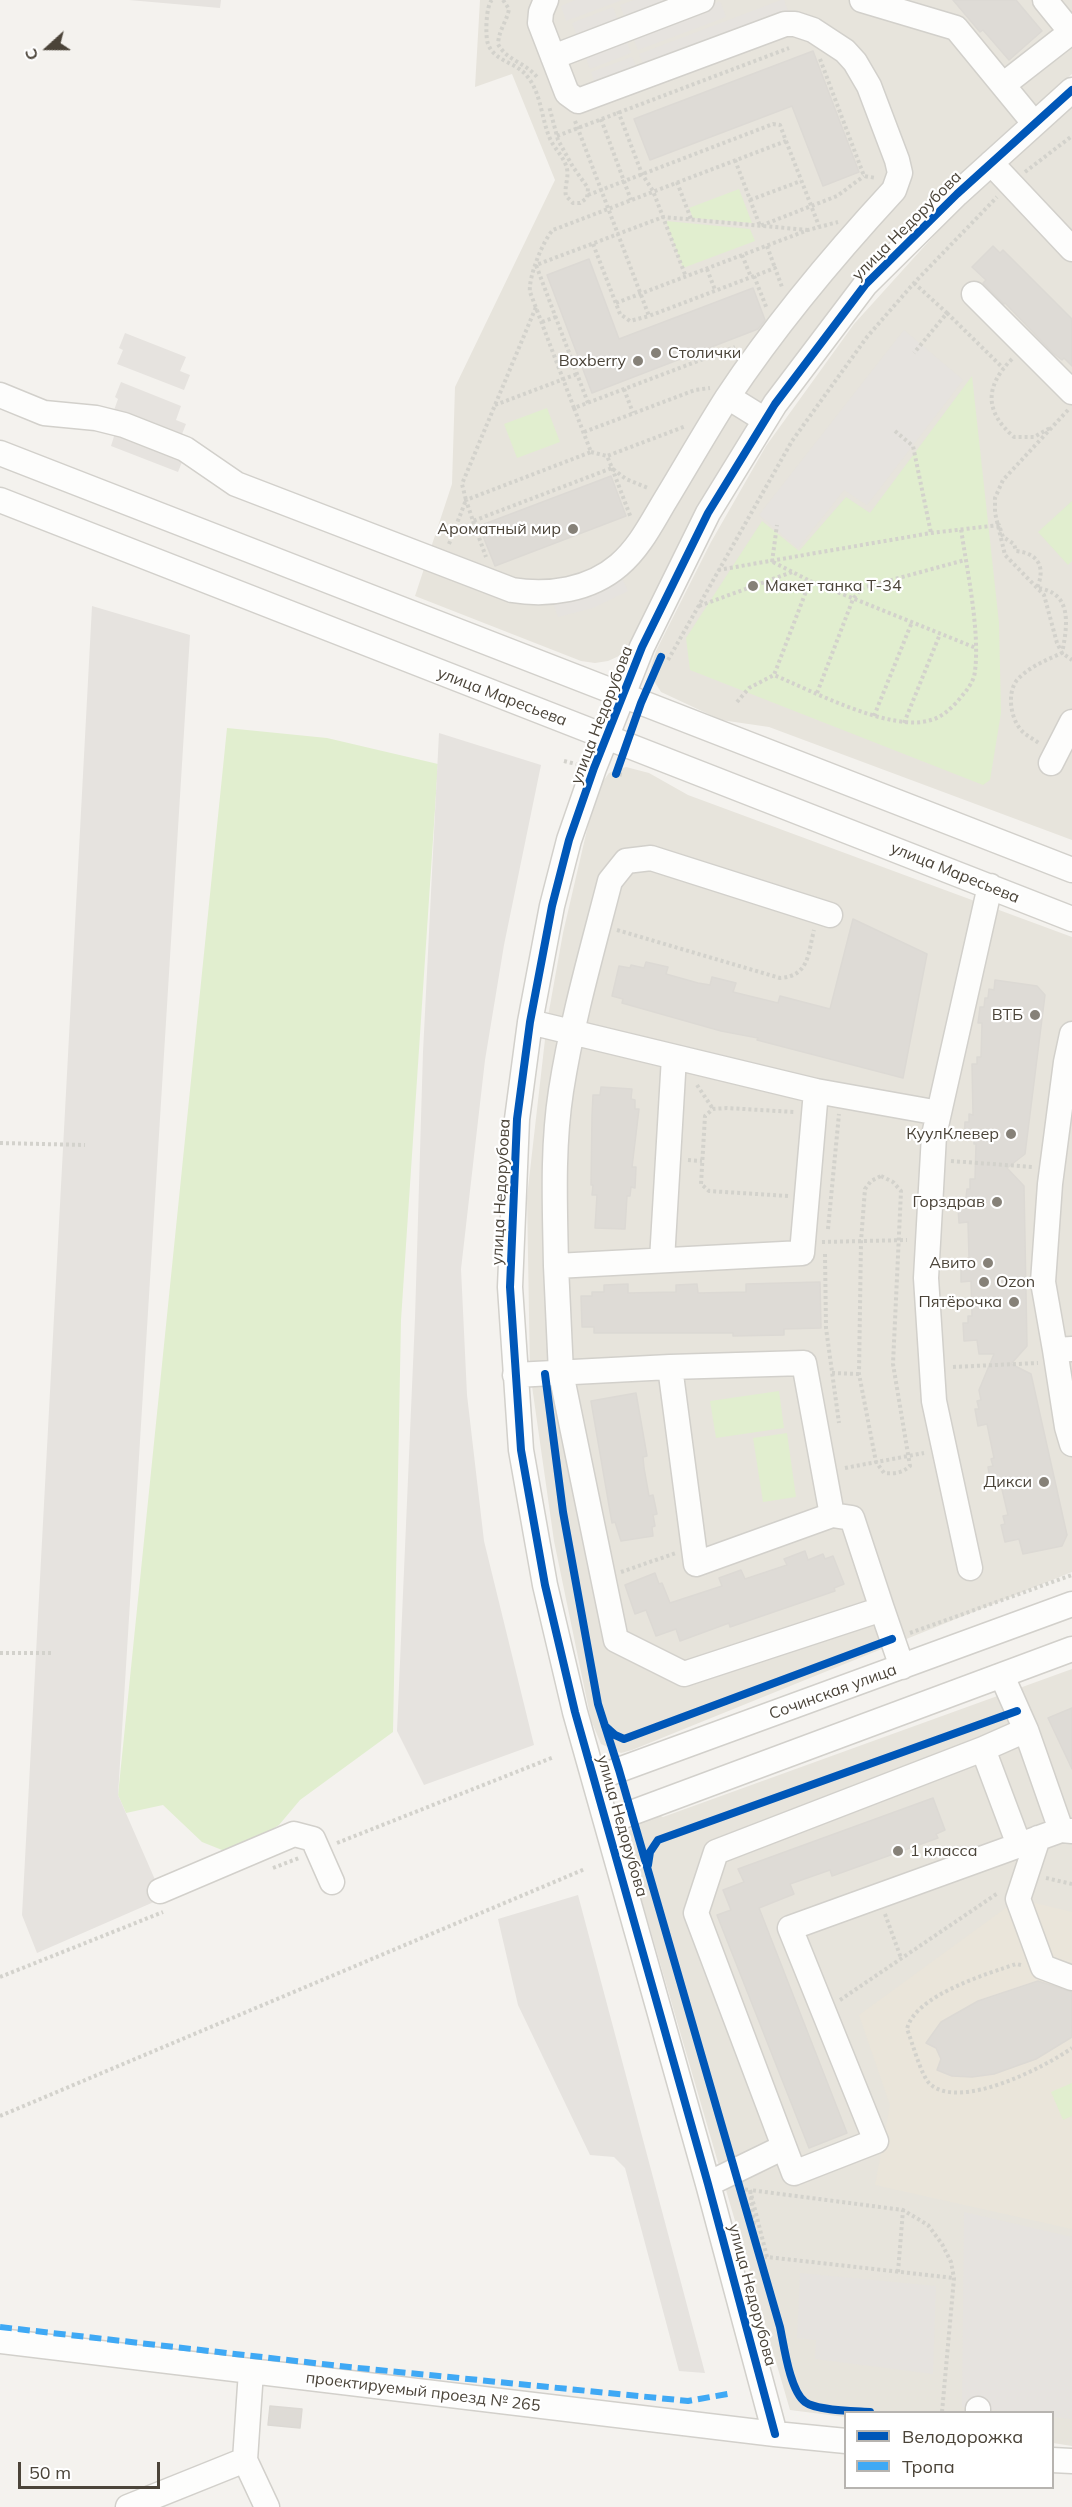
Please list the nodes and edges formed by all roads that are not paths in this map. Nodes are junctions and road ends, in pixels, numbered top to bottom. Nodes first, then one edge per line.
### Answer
1 (546, 0) edge
2 (702, 0) edge
3 (862, 0) edge
4 (1045, 0) edge
5 (553, 57) junction
6 (1003, 85) junction
7 (1072, 90) edge
8 (1034, 123) junction
9 (991, 163) junction
10 (1072, 249) edge
11 (974, 294) dead end
12 (1072, 392) edge
13 (0, 395) edge
14 (723, 406) junction
15 (765, 420) junction
16 (0, 453) edge
17 (0, 500) edge
18 (624, 697) junction
19 (1072, 722) edge
20 (616, 742) junction
21 (1053, 759) road end
22 (1072, 870) edge
23 (990, 886) junction
24 (824, 913) road end
25 (1072, 919) edge
26 (530, 1022) junction
27 (571, 1032) junction
28 (1072, 1034) edge
29 (674, 1057) junction
30 (815, 1102) junction
31 (939, 1113) junction
32 (662, 1260) junction
33 (556, 1266) junction
34 (1061, 1354) edge
35 (670, 1367) junction
36 (561, 1372) junction
37 (515, 1375) junction
38 (1072, 1444) edge
39 (832, 1515) junction
40 (970, 1568) dead end
41 (1072, 1604) edge
42 (882, 1609) junction
43 (1072, 1649) edge
44 (902, 1666) junction
45 (1002, 1676) junction
46 (1026, 1730) junction
47 (984, 1749) junction
48 (594, 1779) junction
49 (606, 1822) junction
50 (1067, 1830) edge
51 (1029, 1842) junction
52 (332, 1882) dead end
53 (163, 1901) road end
54 (1072, 1978) edge
55 (784, 2146) junction
56 (708, 2184) junction
57 (0, 2341) edge
58 (251, 2371) junction
59 (776, 2434) junction
60 (844, 2441) edge
61 (245, 2460) junction
62 (1054, 2460) edge
63 (1072, 2462) edge
64 (131, 2506) edge
65 (267, 2507) edge

1 - 5 street
2 - 5 street
3 - 6 street
4 - 6 street
5 - 14 street
6 - 8 street
7 - 8 street, улица Недорубова
8 - 9 street, улица Недорубова
9 - 10 street
9 - 15 street, улица Недорубова
11 - 12 street
13 - 14 street
14 - 15 street
15 - 18 street, улица Недорубова
16 - 18 street
17 - 20 street, улица Маресьева
18 - 20 street, улица Недорубова
18 - 22 street
19 - 21 street
20 - 23 street, улица Маресьева
20 - 26 street, улица Недорубова
23 - 25 street, улица Маресьева
23 - 31 street
24 - 27 street
26 - 27 street
26 - 37 street, улица Недорубова
27 - 29 street
27 - 33 street
28 - 34 street
29 - 30 street
29 - 32 street
30 - 31 street
30 - 32 street
31 - 40 street
32 - 33 street
33 - 36 street
34 - 38 street
35 - 36 street
35 - 39 street
35 - 39 street
36 - 37 street
36 - 42 street
37 - 48 street, улица Недорубова
39 - 42 street
41 - 44 street, Сочинская улица
42 - 44 street
43 - 45 street
44 - 48 street, Сочинская улица
45 - 46 street
45 - 49 street
46 - 47 street
46 - 50 street
47 - 51 street
47 - 55 street
48 - 49 street, улица Недорубова
49 - 56 street, улица Недорубова
50 - 51 street
51 - 54 street
51 - 55 street
52 - 53 street
55 - 56 street
56 - 59 street, улица Недорубова
57 - 58 street, проектируемый проезд № 265
58 - 59 street, проектируемый проезд № 265
58 - 61 street
59 - 60 street, проектируемый проезд № 265
61 - 64 street
61 - 65 street
62 - 63 street

